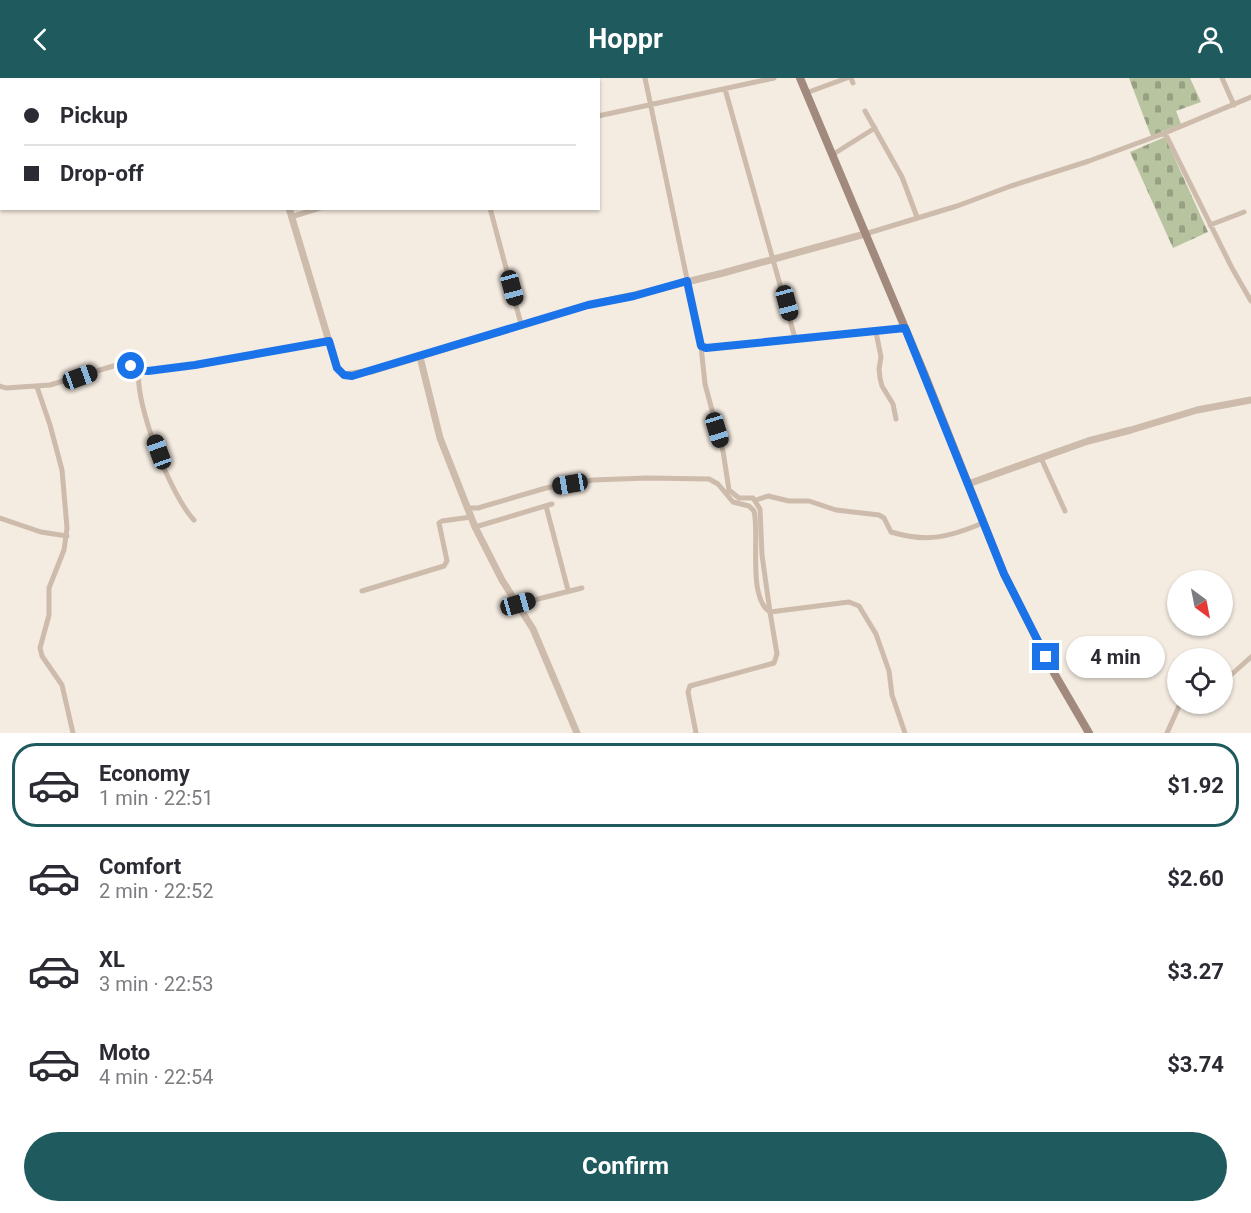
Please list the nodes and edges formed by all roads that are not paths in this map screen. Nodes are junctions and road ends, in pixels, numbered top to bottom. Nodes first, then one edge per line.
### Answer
1 (645, 78) edge
2 (774, 78) edge
3 (800, 78) edge
4 (1222, 78) edge
5 (850, 80) edge
6 (725, 89) junction
7 (806, 93) junction
8 (1251, 97) edge
9 (650, 105) junction
10 (1234, 105) junction
11 (866, 111) dead end
12 (600, 116) edge
13 (875, 128) junction
14 (1166, 133) junction
15 (832, 155) junction
16 (289, 210) edge
17 (314, 210) edge
18 (491, 210) edge
19 (1244, 212) dead end
20 (291, 217) junction
21 (917, 217) junction
22 (1210, 225) junction
23 (865, 234) junction
24 (774, 259) junction
25 (687, 281) junction
26 (1251, 301) edge
27 (521, 324) junction
28 (905, 328) junction
29 (876, 332) junction
30 (795, 338) junction
31 (329, 341) junction
32 (701, 346) junction
33 (420, 357) junction
34 (139, 370) junction
35 (0, 386) edge
36 (37, 387) junction
37 (1251, 400) edge
38 (896, 419) dead end
39 (1041, 458) junction
40 (968, 484) junction
41 (756, 500) junction
42 (468, 508) junction
43 (1065, 511) dead end
44 (471, 517) junction
45 (0, 518) edge
46 (194, 520) dead end
47 (983, 523) junction
48 (475, 527) junction
49 (67, 536) junction
50 (582, 588) dead end
51 (568, 590) junction
52 (362, 591) dead end
53 (518, 604) junction
54 (770, 612) junction
55 (1251, 657) edge
56 (1233, 673) edge
57 (1176, 714) edge
58 (73, 733) edge
59 (577, 733) edge
60 (696, 733) edge
61 (904, 733) edge
62 (1089, 733) edge
63 (1167, 733) edge

1 - 9 street
2 - 6 street
3 - 7 main road
4 - 10 street
5 - 7 street
6 - 9 street
6 - 24 street
7 - 15 main road
8 - 10 street
9 - 12 street
9 - 25 street
10 - 14 street
11 - 13 street
13 - 15 street
13 - 21 street
14 - 21 street
14 - 22 street
15 - 23 main road
16 - 20 street
17 - 20 street
18 - 27 street
19 - 22 street
20 - 31 street
21 - 23 street
22 - 26 street
23 - 24 street
23 - 28 main road
24 - 25 street
24 - 30 street
25 - 27 street
25 - 32 street
27 - 33 street
28 - 29 street
28 - 40 main road
29 - 30 street
29 - 38 street
30 - 32 street
31 - 33 street
31 - 34 street
32 - 41 street
33 - 42 street
34 - 36 street
34 - 46 street
35 - 36 street
36 - 49 street
37 - 39 street
39 - 40 street
39 - 43 street
40 - 47 main road
41 - 47 street
41 - 54 street
42 - 44 street
42 - 54 street
44 - 48 street
44 - 52 street
45 - 49 street
47 - 62 main road
48 - 51 street
48 - 53 street
49 - 58 street
50 - 51 street
51 - 53 street
53 - 59 street
54 - 60 street
54 - 61 street
55 - 56 street
57 - 63 street

